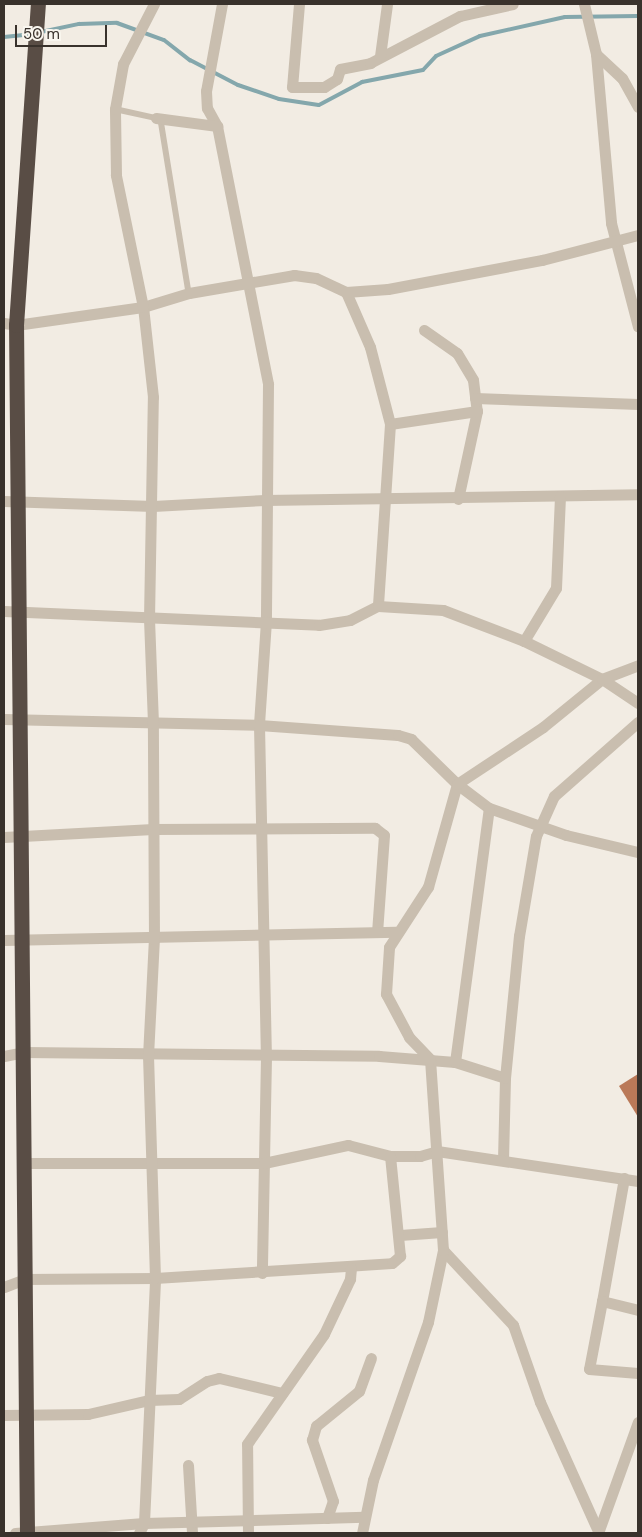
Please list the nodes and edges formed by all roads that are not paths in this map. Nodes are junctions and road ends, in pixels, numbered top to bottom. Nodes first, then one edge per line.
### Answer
1 (38, 4) edge
2 (154, 4) edge
3 (222, 4) edge
4 (299, 4) edge
5 (387, 4) edge
6 (513, 4) edge
7 (584, 4) edge
8 (596, 54) junction
9 (380, 56) junction
10 (638, 107) edge
11 (115, 109) junction
12 (159, 119) junction
13 (217, 126) junction
14 (638, 235) edge
15 (616, 243) junction
16 (246, 282) junction
17 (346, 292) junction
18 (189, 293) junction
19 (143, 306) junction
20 (10, 324) edge
21 (638, 327) edge
22 (424, 330) dead end
23 (476, 398) junction
24 (638, 404) edge
25 (477, 411) junction
26 (390, 424) junction
27 (638, 494) edge
28 (560, 496) junction
29 (385, 499) junction
30 (458, 499) junction
31 (265, 500) junction
32 (11, 501) edge
33 (152, 506) junction
34 (378, 606) junction
35 (11, 611) edge
36 (149, 619) junction
37 (266, 621) junction
38 (524, 641) junction
39 (638, 664) edge
40 (602, 679) junction
41 (638, 703) edge
42 (4, 719) edge
43 (20, 719) junction
44 (638, 722) edge
45 (153, 723) junction
46 (259, 725) junction
47 (457, 784) junction
48 (489, 808) junction
49 (539, 826) junction
50 (261, 828) junction
51 (153, 829) junction
52 (4, 837) edge
53 (20, 837) junction
54 (638, 852) edge
55 (377, 932) junction
56 (396, 932) junction
57 (263, 937) junction
58 (154, 939) junction
59 (4, 940) edge
60 (24, 942) junction
61 (24, 1052) junction
62 (4, 1056) edge
63 (148, 1056) junction
64 (266, 1057) junction
65 (430, 1059) junction
66 (455, 1062) junction
67 (505, 1078) junction
68 (437, 1151) junction
69 (390, 1156) junction
70 (503, 1160) junction
71 (151, 1162) junction
72 (23, 1163) junction
73 (264, 1163) junction
74 (624, 1178) junction
75 (638, 1181) edge
76 (442, 1232) junction
77 (400, 1235) junction
78 (443, 1250) junction
79 (351, 1268) junction
80 (262, 1274) junction
81 (155, 1278) junction
82 (25, 1280) junction
83 (4, 1288) edge
84 (602, 1301) junction
85 (638, 1310) edge
86 (371, 1358) dead end
87 (638, 1373) edge
88 (282, 1393) junction
89 (149, 1400) junction
90 (24, 1412) junction
91 (4, 1415) edge
92 (638, 1422) edge
93 (188, 1465) dead end
94 (364, 1517) junction
95 (327, 1518) junction
96 (248, 1519) junction
97 (192, 1521) junction
98 (142, 1528) edge
99 (598, 1532) edge
100 (23, 1533) edge
101 (192, 1533) edge
102 (248, 1533) edge
103 (362, 1533) edge

1 - 20 highway
2 - 11 street
3 - 13 street
4 - 9 street
5 - 9 street
6 - 9 street
7 - 8 street
8 - 10 street
8 - 15 street
11 - 12 lane
11 - 19 street
12 - 13 street
12 - 18 lane
13 - 16 street
14 - 15 street
15 - 17 street
15 - 21 street
16 - 17 street
16 - 18 street
16 - 31 street
17 - 26 street
18 - 19 street
19 - 20 street
19 - 33 street
20 - 32 highway
22 - 23 street
23 - 24 street
23 - 25 street
25 - 26 street
25 - 30 street
26 - 29 street
27 - 28 street
28 - 30 street
28 - 38 street
29 - 30 street
29 - 31 street
29 - 34 street
31 - 33 street
31 - 37 street
32 - 33 street
32 - 35 highway
33 - 36 street
34 - 37 street
34 - 38 street
35 - 36 street
35 - 43 highway
36 - 37 street
36 - 45 street
37 - 46 street
38 - 40 street
39 - 40 street
40 - 41 street
40 - 47 street
42 - 43 street
43 - 45 street
43 - 53 highway
44 - 49 street
45 - 46 street
45 - 51 street
46 - 47 street
46 - 50 street
47 - 48 street
47 - 56 street
48 - 49 street
48 - 66 street
49 - 54 street
49 - 67 street
50 - 51 street
50 - 55 street
50 - 57 street
51 - 53 street
51 - 58 street
52 - 53 street
53 - 60 highway
55 - 56 street
55 - 57 street
56 - 65 street
57 - 58 street
57 - 64 street
58 - 60 street
58 - 63 street
59 - 60 street
60 - 61 highway
61 - 62 street
61 - 63 street
61 - 72 highway
63 - 64 street
63 - 71 street
64 - 65 street
64 - 73 street
65 - 66 street
65 - 68 street
66 - 67 street
67 - 70 street
68 - 69 street
68 - 70 street
68 - 76 street
69 - 73 street
69 - 77 street
70 - 74 street
71 - 72 street
71 - 73 street
71 - 81 street
72 - 82 highway
73 - 80 street
74 - 75 street
74 - 84 street
76 - 77 street
76 - 78 street
77 - 79 street
78 - 94 street
78 - 99 street
79 - 80 street
79 - 88 street
80 - 81 street
81 - 82 street
81 - 89 street
82 - 83 street
82 - 90 highway
84 - 85 street
84 - 87 street
86 - 95 street
88 - 89 street
88 - 96 street
89 - 90 street
89 - 98 street
90 - 91 street
90 - 100 highway
92 - 99 street
93 - 97 street
94 - 95 street
94 - 103 street
95 - 96 street
96 - 97 street
96 - 102 street
97 - 98 street
97 - 101 street
98 - 100 street

